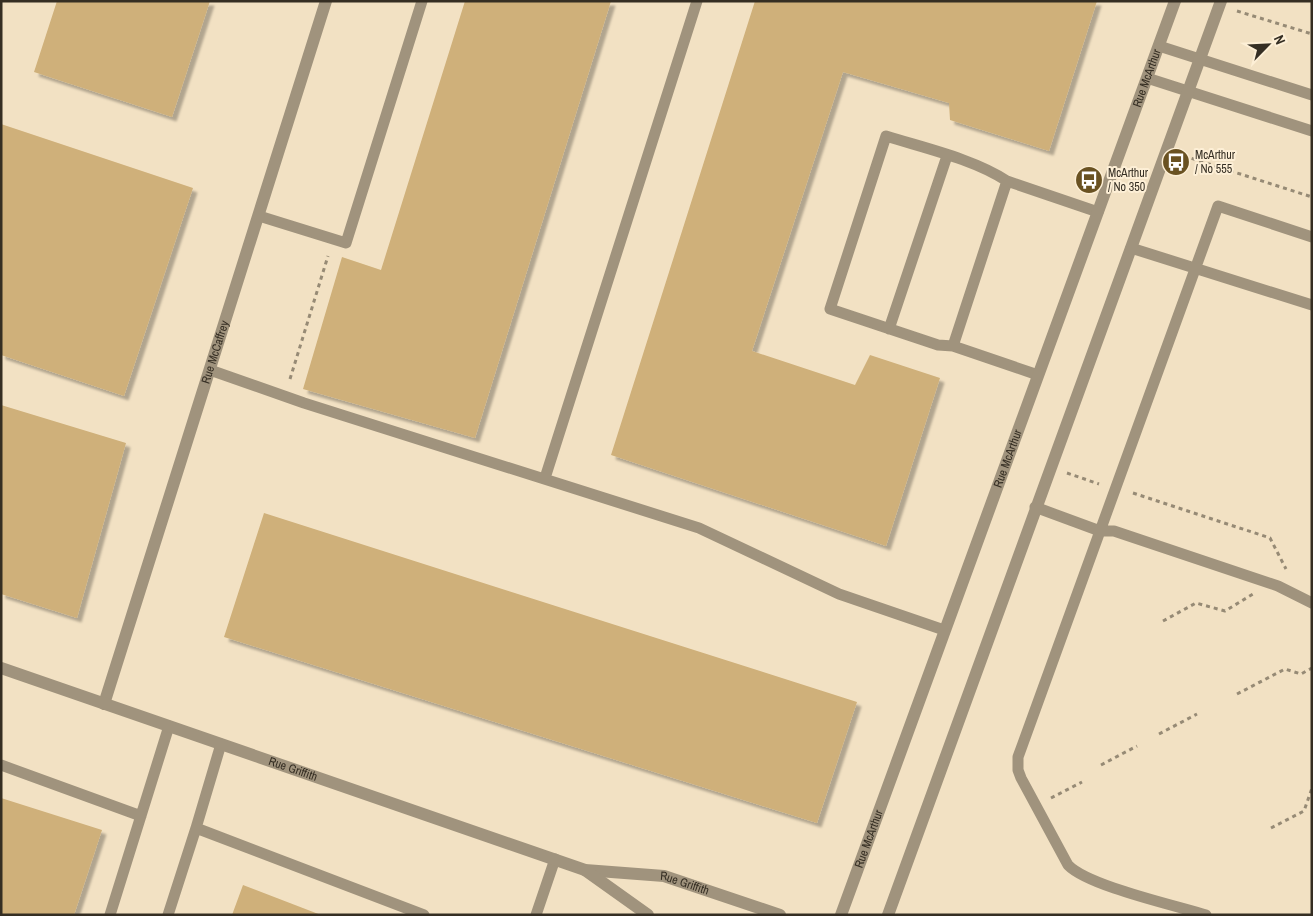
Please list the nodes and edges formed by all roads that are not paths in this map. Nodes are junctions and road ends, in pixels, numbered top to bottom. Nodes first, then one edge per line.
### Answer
1 (326, 1) edge
2 (422, 1) edge
3 (697, 1) edge
4 (1175, 1) edge
5 (1221, 1) edge
6 (1159, 46) junction
7 (1200, 59) junction
8 (1147, 78) junction
9 (1189, 91) junction
10 (1312, 95) edge
11 (1312, 131) edge
12 (947, 156) junction
13 (1007, 181) junction
14 (1098, 212) junction
15 (259, 216) junction
16 (1312, 237) edge
17 (1131, 248) junction
18 (1195, 268) junction
19 (1312, 305) edge
20 (889, 329) junction
21 (953, 346) junction
22 (210, 370) junction
23 (1038, 374) junction
24 (545, 478) junction
25 (1035, 507) junction
26 (1100, 532) junction
27 (1312, 603) edge
28 (944, 630) junction
29 (1, 668) edge
30 (104, 704) junction
31 (169, 726) junction
32 (221, 744) junction
33 (1, 765) edge
34 (141, 816) junction
35 (196, 828) junction
36 (555, 859) junction
37 (586, 870) junction
38 (110, 915) edge
39 (168, 915) edge
40 (424, 915) edge
41 (536, 915) edge
42 (648, 915) edge
43 (780, 915) edge
44 (841, 915) edge
45 (888, 915) edge
46 (1206, 915) edge

1 - 15 street, Rue McCaffrey
2 - 15 lane
3 - 24 lane
4 - 6 street, Rue McArthur
5 - 7 street
6 - 7 lane
6 - 8 street, Rue McArthur
7 - 9 street
7 - 10 lane
8 - 9 lane
8 - 14 street, Rue McArthur
9 - 11 lane
9 - 17 street
12 - 13 lane
12 - 20 lane
12 - 20 lane
13 - 14 lane
13 - 21 lane
14 - 23 street, Rue McArthur
15 - 22 street, Rue McCaffrey
16 - 18 lane
17 - 18 lane
17 - 25 street
18 - 19 lane
18 - 26 lane
20 - 21 lane
21 - 23 lane
22 - 24 lane
22 - 30 street, Rue McCaffrey
23 - 28 street, Rue McArthur
24 - 28 lane
25 - 26 lane
25 - 45 street
26 - 27 lane
26 - 46 lane
28 - 44 street, Rue McArthur
29 - 30 street, Rue Griffith
30 - 31 street, Rue Griffith
31 - 32 street, Rue Griffith
31 - 34 lane
32 - 35 lane
32 - 36 street, Rue Griffith
33 - 34 lane
34 - 38 lane
35 - 39 lane
35 - 40 lane
36 - 37 street, Rue Griffith
36 - 41 lane
37 - 42 street, Rue Griffith
37 - 43 street, Rue Griffith

